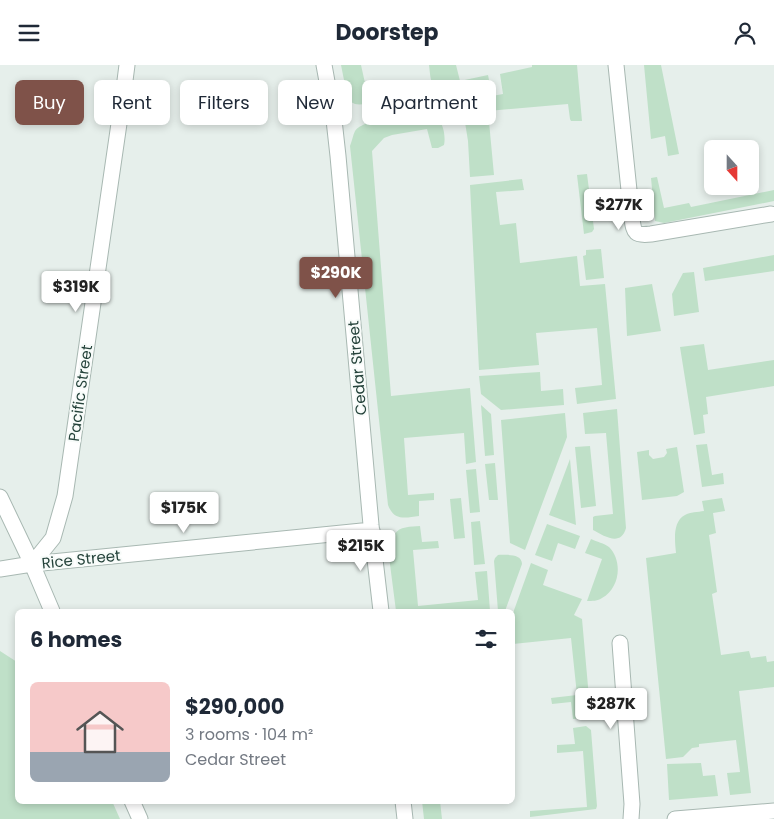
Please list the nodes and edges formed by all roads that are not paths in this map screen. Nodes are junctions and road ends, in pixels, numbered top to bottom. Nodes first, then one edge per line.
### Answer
1 (127, 65) edge
2 (324, 65) edge
3 (616, 65) edge
4 (771, 214) dead end
5 (0, 497) edge
6 (372, 530) junction
7 (32, 564) junction
8 (0, 569) edge
9 (51, 609) edge
10 (381, 609) edge
11 (620, 643) dead end
12 (133, 804) edge
13 (403, 804) edge
14 (774, 811) edge
15 (140, 819) edge
16 (405, 819) edge
17 (631, 819) edge
18 (675, 819) edge

1 - 7 street, Pacific Street
2 - 6 street, Cedar Street
3 - 4 street
5 - 7 street
6 - 7 street, Rice Street
6 - 10 street, Cedar Street
7 - 8 street, Rice Street
7 - 9 street
11 - 17 street
12 - 15 street
13 - 16 street
14 - 18 street

